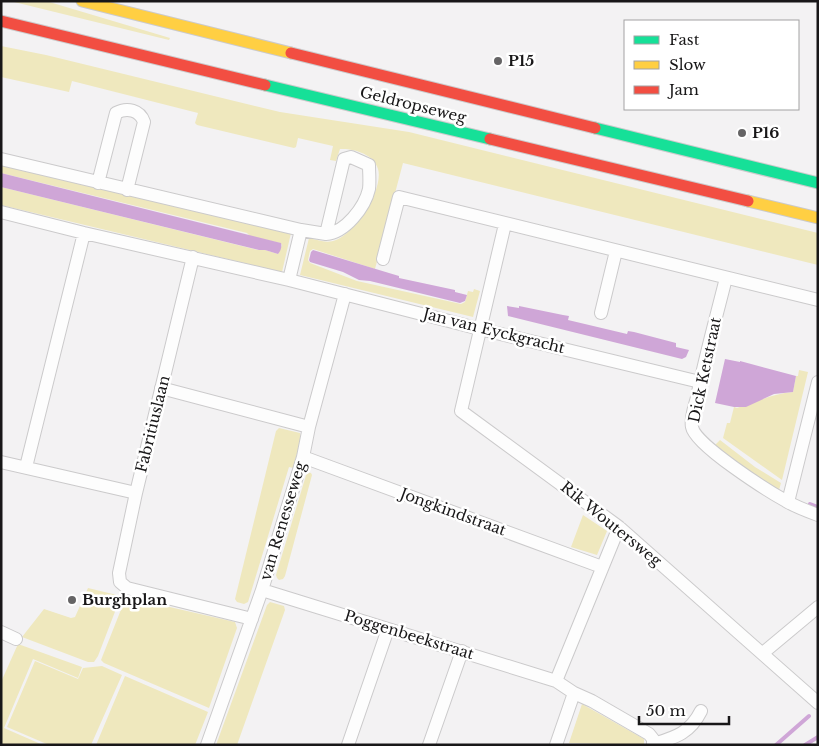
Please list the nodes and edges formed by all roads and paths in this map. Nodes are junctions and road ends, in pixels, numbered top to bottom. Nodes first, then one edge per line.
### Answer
1 (82, 1) edge
2 (1, 21) edge
3 (1, 159) edge
4 (98, 183) junction
5 (818, 183) edge
6 (127, 190) junction
7 (1, 212) edge
8 (818, 218) edge
9 (505, 224) junction
10 (301, 230) junction
11 (84, 233) junction
12 (326, 234) junction
13 (616, 252) junction
14 (193, 257) junction
15 (383, 259) dead end
16 (726, 278) junction
17 (289, 280) junction
18 (344, 294) junction
19 (818, 300) edge
20 (601, 313) dead end
21 (480, 329) junction
22 (700, 382) junction
23 (818, 382) edge
24 (161, 388) junction
25 (309, 427) junction
26 (303, 457) junction
27 (1, 462) edge
28 (26, 467) junction
29 (136, 493) junction
30 (788, 502) junction
31 (818, 515) edge
32 (619, 526) junction
33 (602, 567) junction
34 (262, 590) junction
35 (818, 607) edge
36 (252, 618) junction
37 (388, 629) junction
38 (1, 632) edge
39 (16, 639) dead end
40 (462, 651) junction
41 (763, 653) junction
42 (556, 681) junction
43 (574, 693) junction
44 (818, 702) edge
45 (701, 711) dead end
46 (654, 744) edge
47 (207, 745) edge
48 (348, 745) edge
49 (429, 745) edge
50 (556, 745) edge

1 - 5 main road
2 - 8 main road, Geldropseweg
3 - 4 street
4 - 6 street
4 - 6 street
6 - 10 street
7 - 11 street, Jan van Eyckgracht
9 - 13 street
9 - 15 street
9 - 21 street
10 - 12 street
10 - 17 street
11 - 14 street, Jan van Eyckgracht
11 - 28 street
12 - 12 street
13 - 16 street
13 - 20 street
14 - 17 street, Jan van Eyckgracht
14 - 24 street, Fabritiuslaan
16 - 19 street
16 - 22 street, Dick Ketstraat
17 - 18 street, Jan van Eyckgracht
18 - 21 street, Jan van Eyckgracht
18 - 25 street, van Renesseweg
21 - 22 street, Jan van Eyckgracht
21 - 32 street, Rik Woutersweg
22 - 30 street, Dick Ketstraat
23 - 30 street
24 - 25 street
24 - 29 street, Fabritiuslaan
25 - 26 street, van Renesseweg
26 - 33 street, Jongkindstraat
26 - 34 street, van Renesseweg
27 - 28 street
28 - 29 street
29 - 36 street, Fabritiuslaan
30 - 31 street, Dick Ketstraat
32 - 33 street
32 - 41 street, Rik Woutersweg
33 - 42 street
34 - 36 street, van Renesseweg
34 - 37 street, Poggenbeekstraat
35 - 41 street
36 - 47 street, van Renesseweg
37 - 40 street, Poggenbeekstraat
37 - 48 street
38 - 39 street
40 - 42 street, Poggenbeekstraat
40 - 49 street
41 - 44 street, Rik Woutersweg
42 - 43 street, Poggenbeekstraat
43 - 46 street, Poggenbeekstraat
43 - 50 street
45 - 46 street

